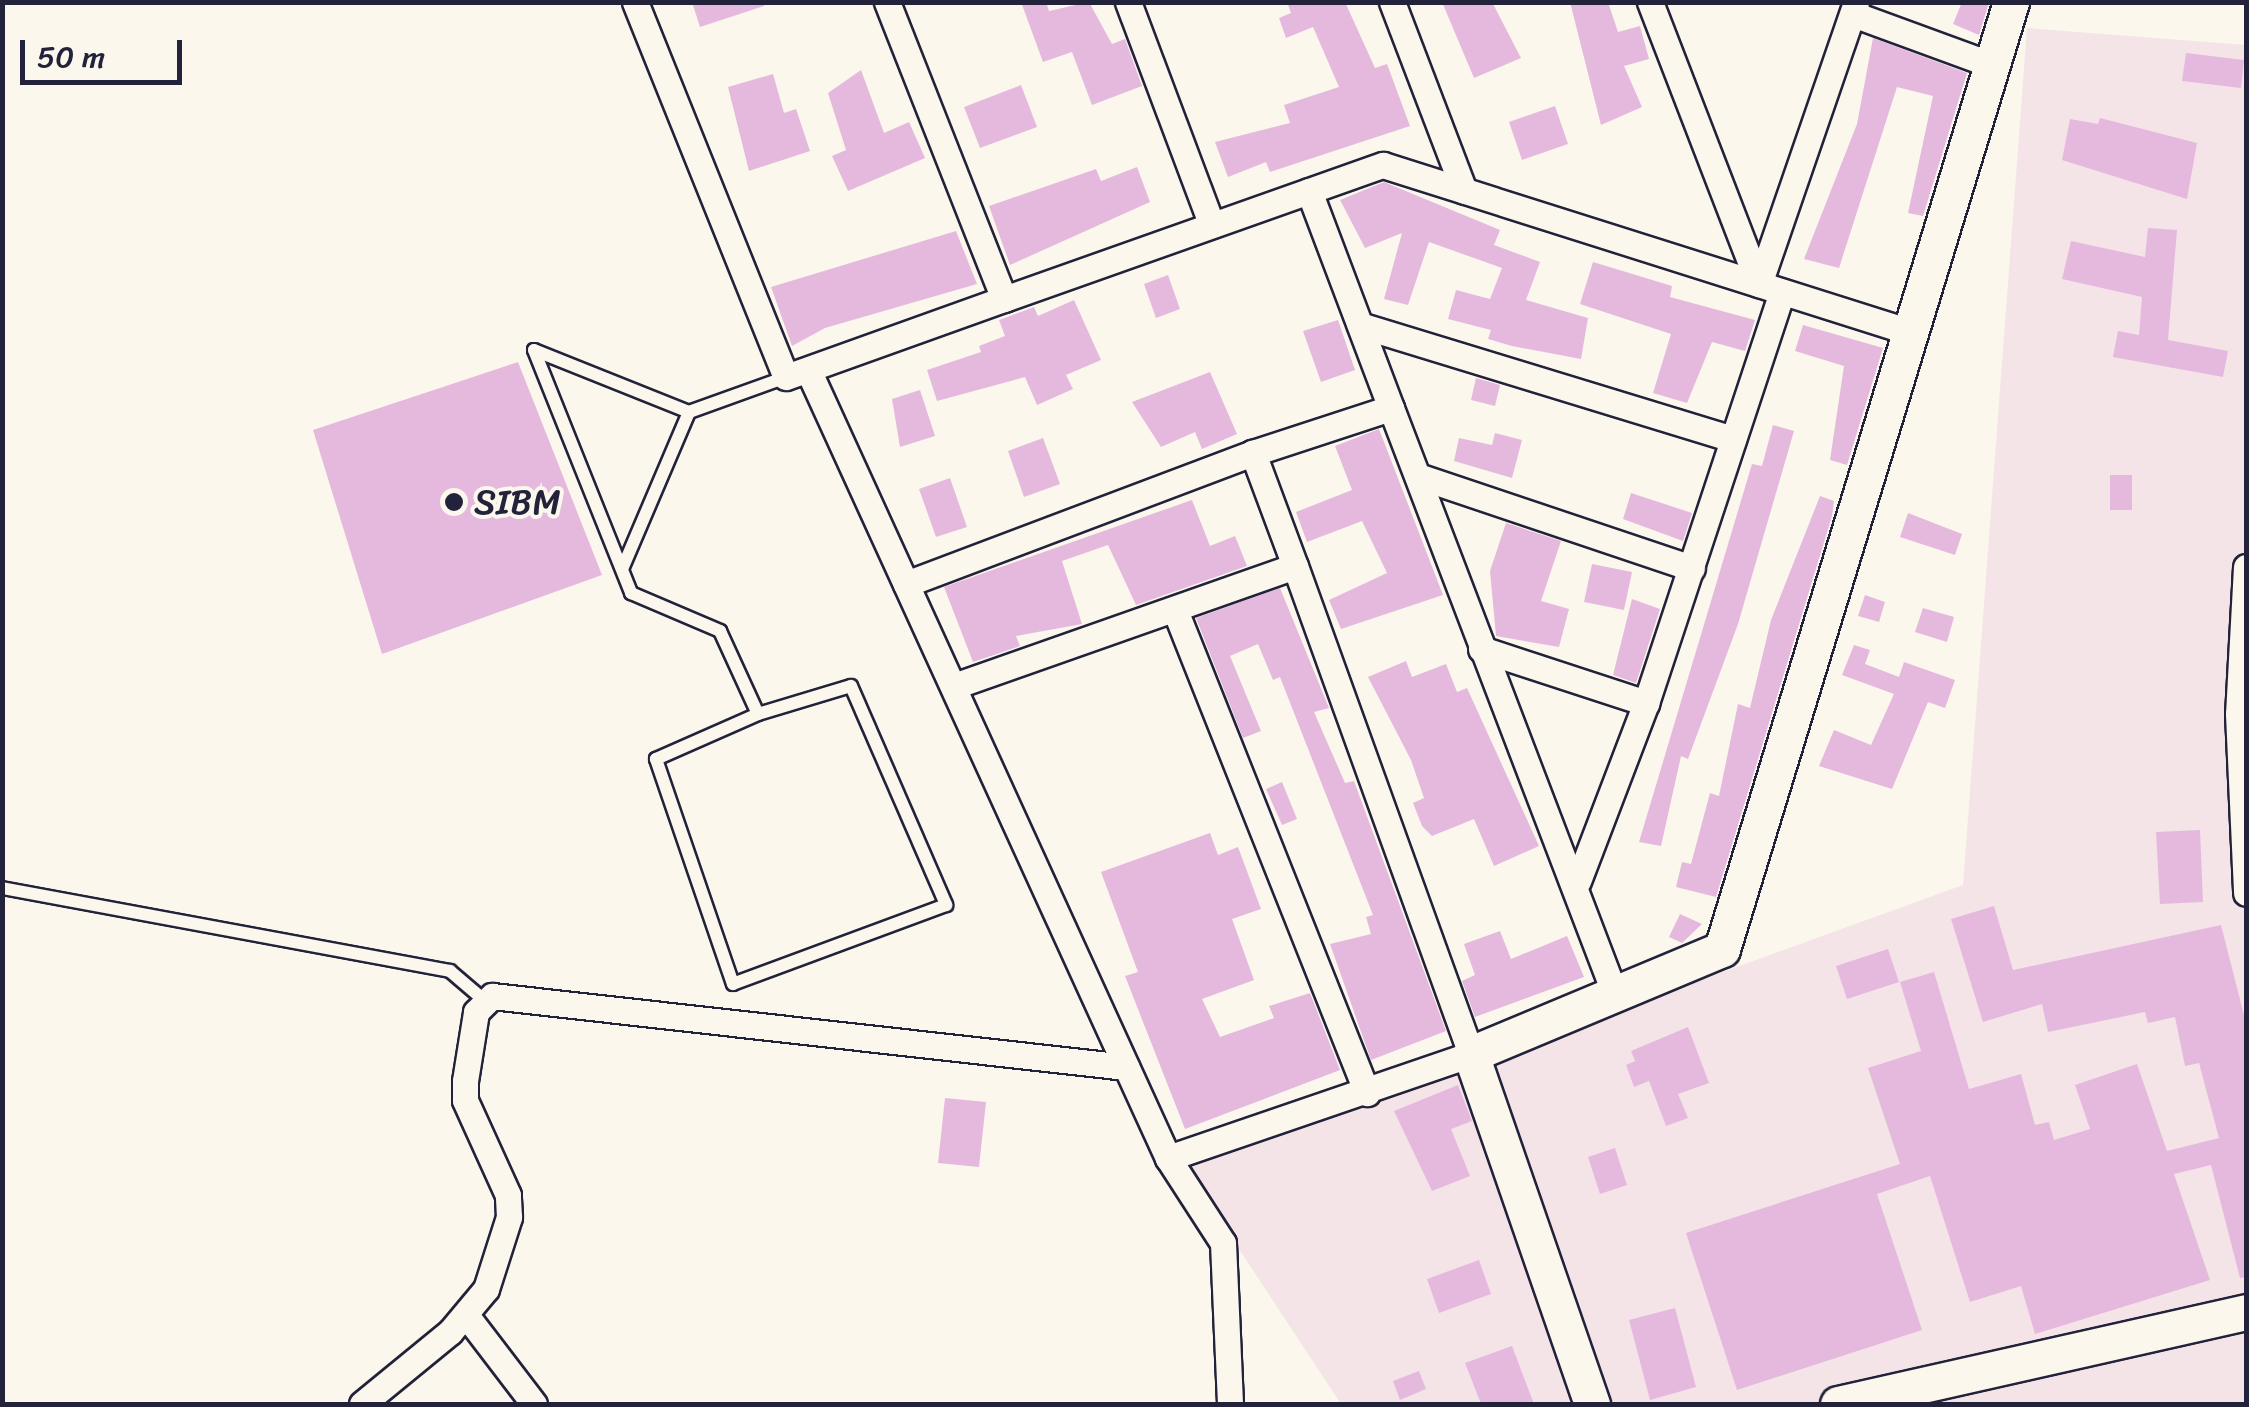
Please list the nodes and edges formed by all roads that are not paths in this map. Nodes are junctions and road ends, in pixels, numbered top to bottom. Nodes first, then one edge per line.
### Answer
1 (635, 2) edge
2 (887, 2) edge
3 (1128, 2) edge
4 (1392, 2) edge
5 (1650, 2) edge
6 (2011, 2) edge
7 (1854, 8) edge
8 (1992, 65) junction
9 (1309, 191) junction
10 (1464, 191) junction
11 (1212, 225) junction
12 (1771, 288) junction
13 (1004, 298) junction
14 (1360, 325) junction
15 (1910, 332) junction
16 (798, 375) junction
17 (1392, 408) junction
18 (690, 412) junction
19 (1733, 439) junction
20 (1253, 452) junction
21 (1418, 476) junction
22 (1295, 566) junction
23 (623, 567) junction
24 (2246, 567) edge
25 (1692, 568) junction
26 (2246, 581) edge
27 (906, 584) junction
28 (1175, 610) junction
29 (1481, 650) junction
30 (957, 685) junction
31 (1646, 703) junction
32 (758, 714) junction
33 (1578, 882) junction
34 (2, 888) edge
35 (2246, 894) edge
36 (1614, 992) junction
37 (484, 1000) junction
38 (1472, 1054) junction
39 (1126, 1067) junction
40 (1367, 1093) junction
41 (1168, 1158) junction
42 (2246, 1312) edge
43 (466, 1315) junction
44 (362, 1404) edge
45 (534, 1404) edge
46 (1230, 1404) edge
47 (1592, 1404) edge
48 (1838, 1404) edge

1 - 16 street
2 - 13 street
3 - 11 street
4 - 10 street
5 - 12 street
6 - 8 street
7 - 8 street
7 - 12 street
8 - 15 street
9 - 10 street
9 - 11 street
9 - 14 street
10 - 12 street
11 - 13 street
12 - 15 street
12 - 19 street
13 - 16 street
14 - 17 street
14 - 19 street
15 - 36 street
16 - 18 lane
16 - 27 street
17 - 20 street
17 - 21 street
18 - 23 lane
18 - 23 lane
19 - 25 street
20 - 22 street
20 - 27 street
21 - 25 street
21 - 29 street
22 - 28 street
22 - 38 street
23 - 32 lane
24 - 26 street
25 - 31 street
26 - 35 street
27 - 30 street
28 - 30 street
28 - 40 street
29 - 31 street
29 - 33 street
30 - 39 street
31 - 33 street
32 - 32 lane
33 - 36 street
34 - 37 lane
36 - 38 street
37 - 39 street
37 - 43 street
38 - 40 street
38 - 47 street
39 - 41 street
40 - 41 street
41 - 46 street
42 - 48 street
43 - 44 street
43 - 45 street

